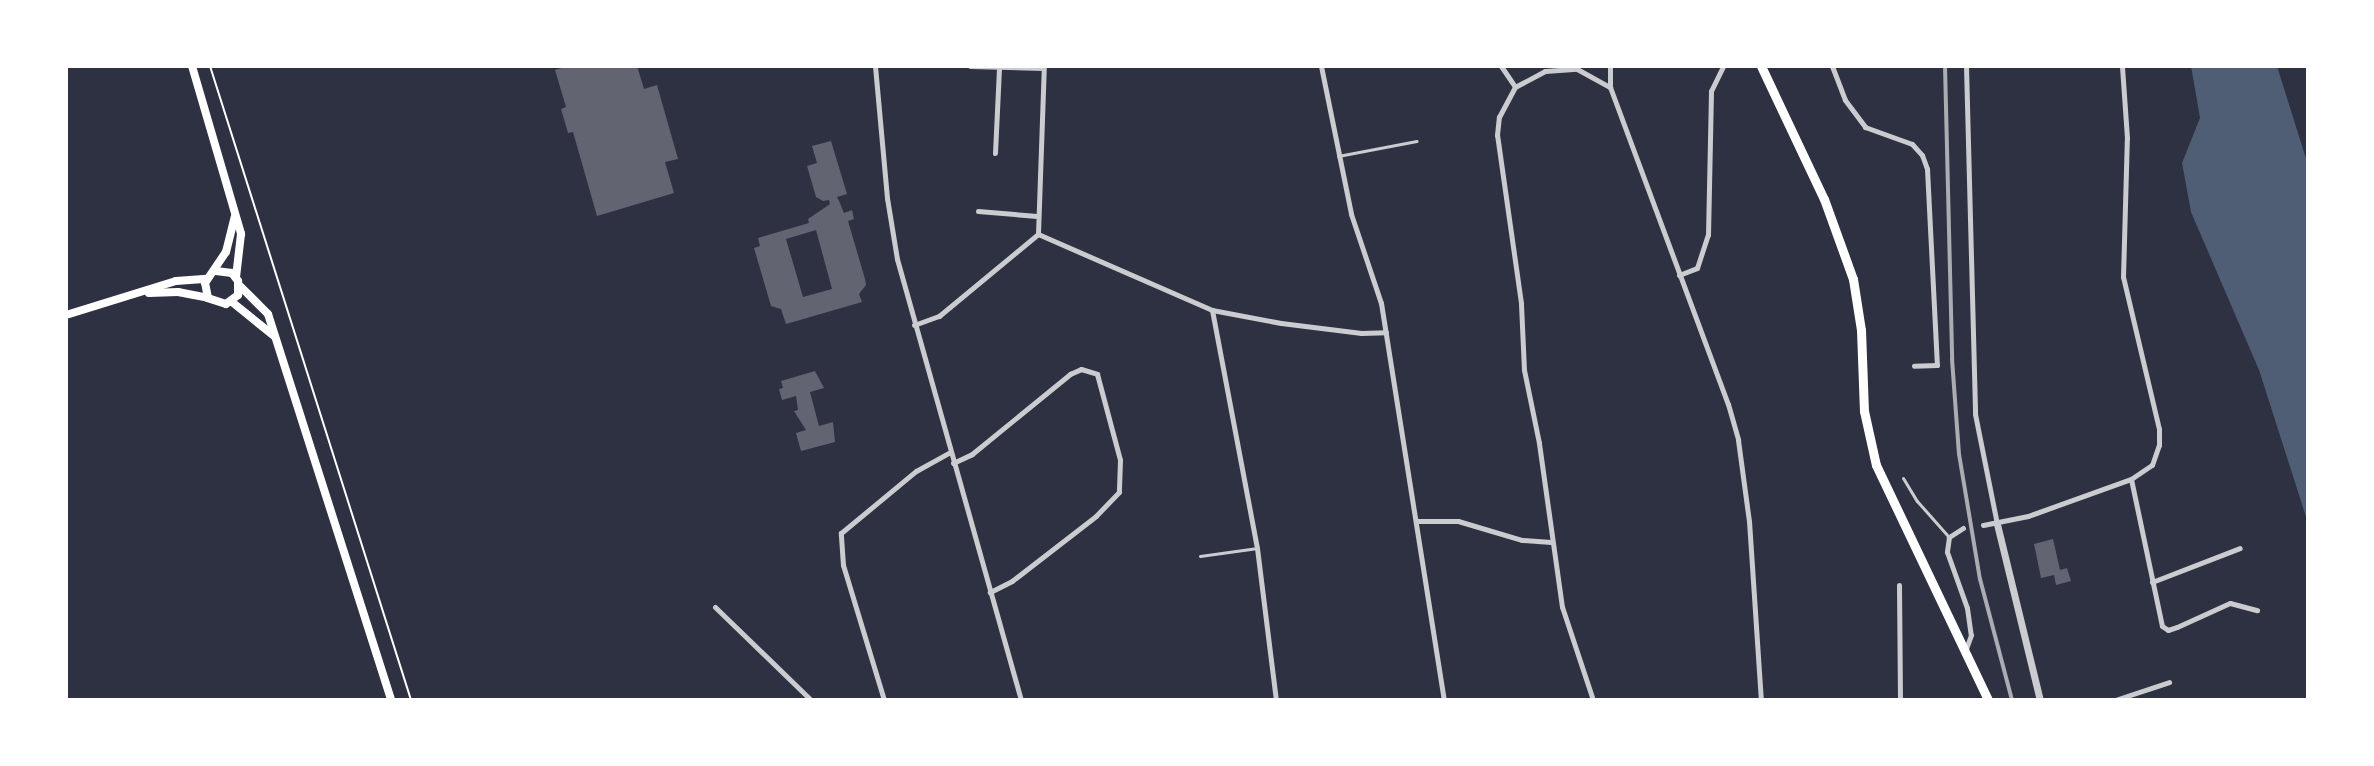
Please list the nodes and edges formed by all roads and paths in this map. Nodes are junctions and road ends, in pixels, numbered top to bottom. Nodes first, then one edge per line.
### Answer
1 (192, 66) edge
2 (210, 66) edge
3 (875, 66) edge
4 (970, 66) edge
5 (1321, 66) edge
6 (1501, 66) edge
7 (1610, 66) edge
8 (1723, 66) edge
9 (1761, 66) edge
10 (1832, 66) edge
11 (1966, 66) edge
12 (2122, 66) edge
13 (999, 67) edge
14 (1044, 67) edge
15 (1515, 87) junction
16 (1610, 87) junction
17 (1417, 141) dead end
18 (995, 153) dead end
19 (1338, 156) junction
20 (978, 211) dead end
21 (235, 216) junction
22 (1037, 216) junction
23 (1038, 234) junction
24 (216, 271) junction
25 (1679, 275) junction
26 (207, 279) junction
27 (238, 281) junction
28 (141, 293) junction
29 (208, 298) junction
30 (232, 302) junction
31 (1212, 310) junction
32 (66, 315) edge
33 (914, 325) junction
34 (1386, 332) junction
35 (276, 338) junction
36 (1914, 366) dead end
37 (950, 452) junction
38 (953, 463) junction
39 (1903, 478) dead end
40 (2131, 479) junction
41 (1417, 521) junction
42 (1997, 524) junction
43 (1983, 525) dead end
44 (1963, 528) dead end
45 (1949, 537) junction
46 (1551, 542) junction
47 (1257, 548) junction
48 (2240, 548) dead end
49 (1200, 556) dead end
50 (2152, 582) junction
51 (1899, 585) dead end
52 (990, 592) junction
53 (715, 607) dead end
54 (2257, 610) dead end
55 (1966, 649) junction
56 (2169, 682) dead end
57 (391, 700) edge
58 (411, 700) edge
59 (811, 700) edge
60 (884, 700) edge
61 (1021, 700) edge
62 (1276, 700) edge
63 (1444, 700) edge
64 (1593, 700) edge
65 (1761, 700) edge
66 (1900, 700) edge
67 (1988, 700) edge
68 (2040, 700) edge
69 (2115, 700) edge

1 - 21 main road
2 - 58 path
3 - 33 street
4 - 13 street
5 - 19 street
6 - 15 street
7 - 16 street
8 - 25 street
9 - 55 main road
10 - 36 street
11 - 42 street
12 - 40 street
13 - 14 street
13 - 18 street
14 - 22 street
15 - 16 street
15 - 46 street
16 - 25 street
17 - 19 lane
19 - 34 street
20 - 22 street
21 - 24 main road
21 - 27 main road
22 - 23 street
23 - 31 street
23 - 33 street
24 - 26 main road
24 - 27 main road
25 - 65 street
26 - 28 main road
26 - 29 main road
27 - 30 main road
27 - 35 main road
28 - 29 main road
28 - 32 main road
29 - 30 main road
30 - 35 main road
31 - 34 street
31 - 47 street
33 - 37 street
34 - 41 street
35 - 57 main road
37 - 38 street
37 - 60 street
38 - 52 street
38 - 52 street
39 - 45 lane
40 - 42 street
40 - 50 street
41 - 46 street
41 - 63 street
42 - 43 street
42 - 68 street
44 - 45 street
45 - 55 street
46 - 64 street
47 - 49 lane
47 - 62 street
48 - 50 street
50 - 54 street
51 - 66 street
52 - 61 street
53 - 59 street
55 - 67 main road
56 - 69 street

